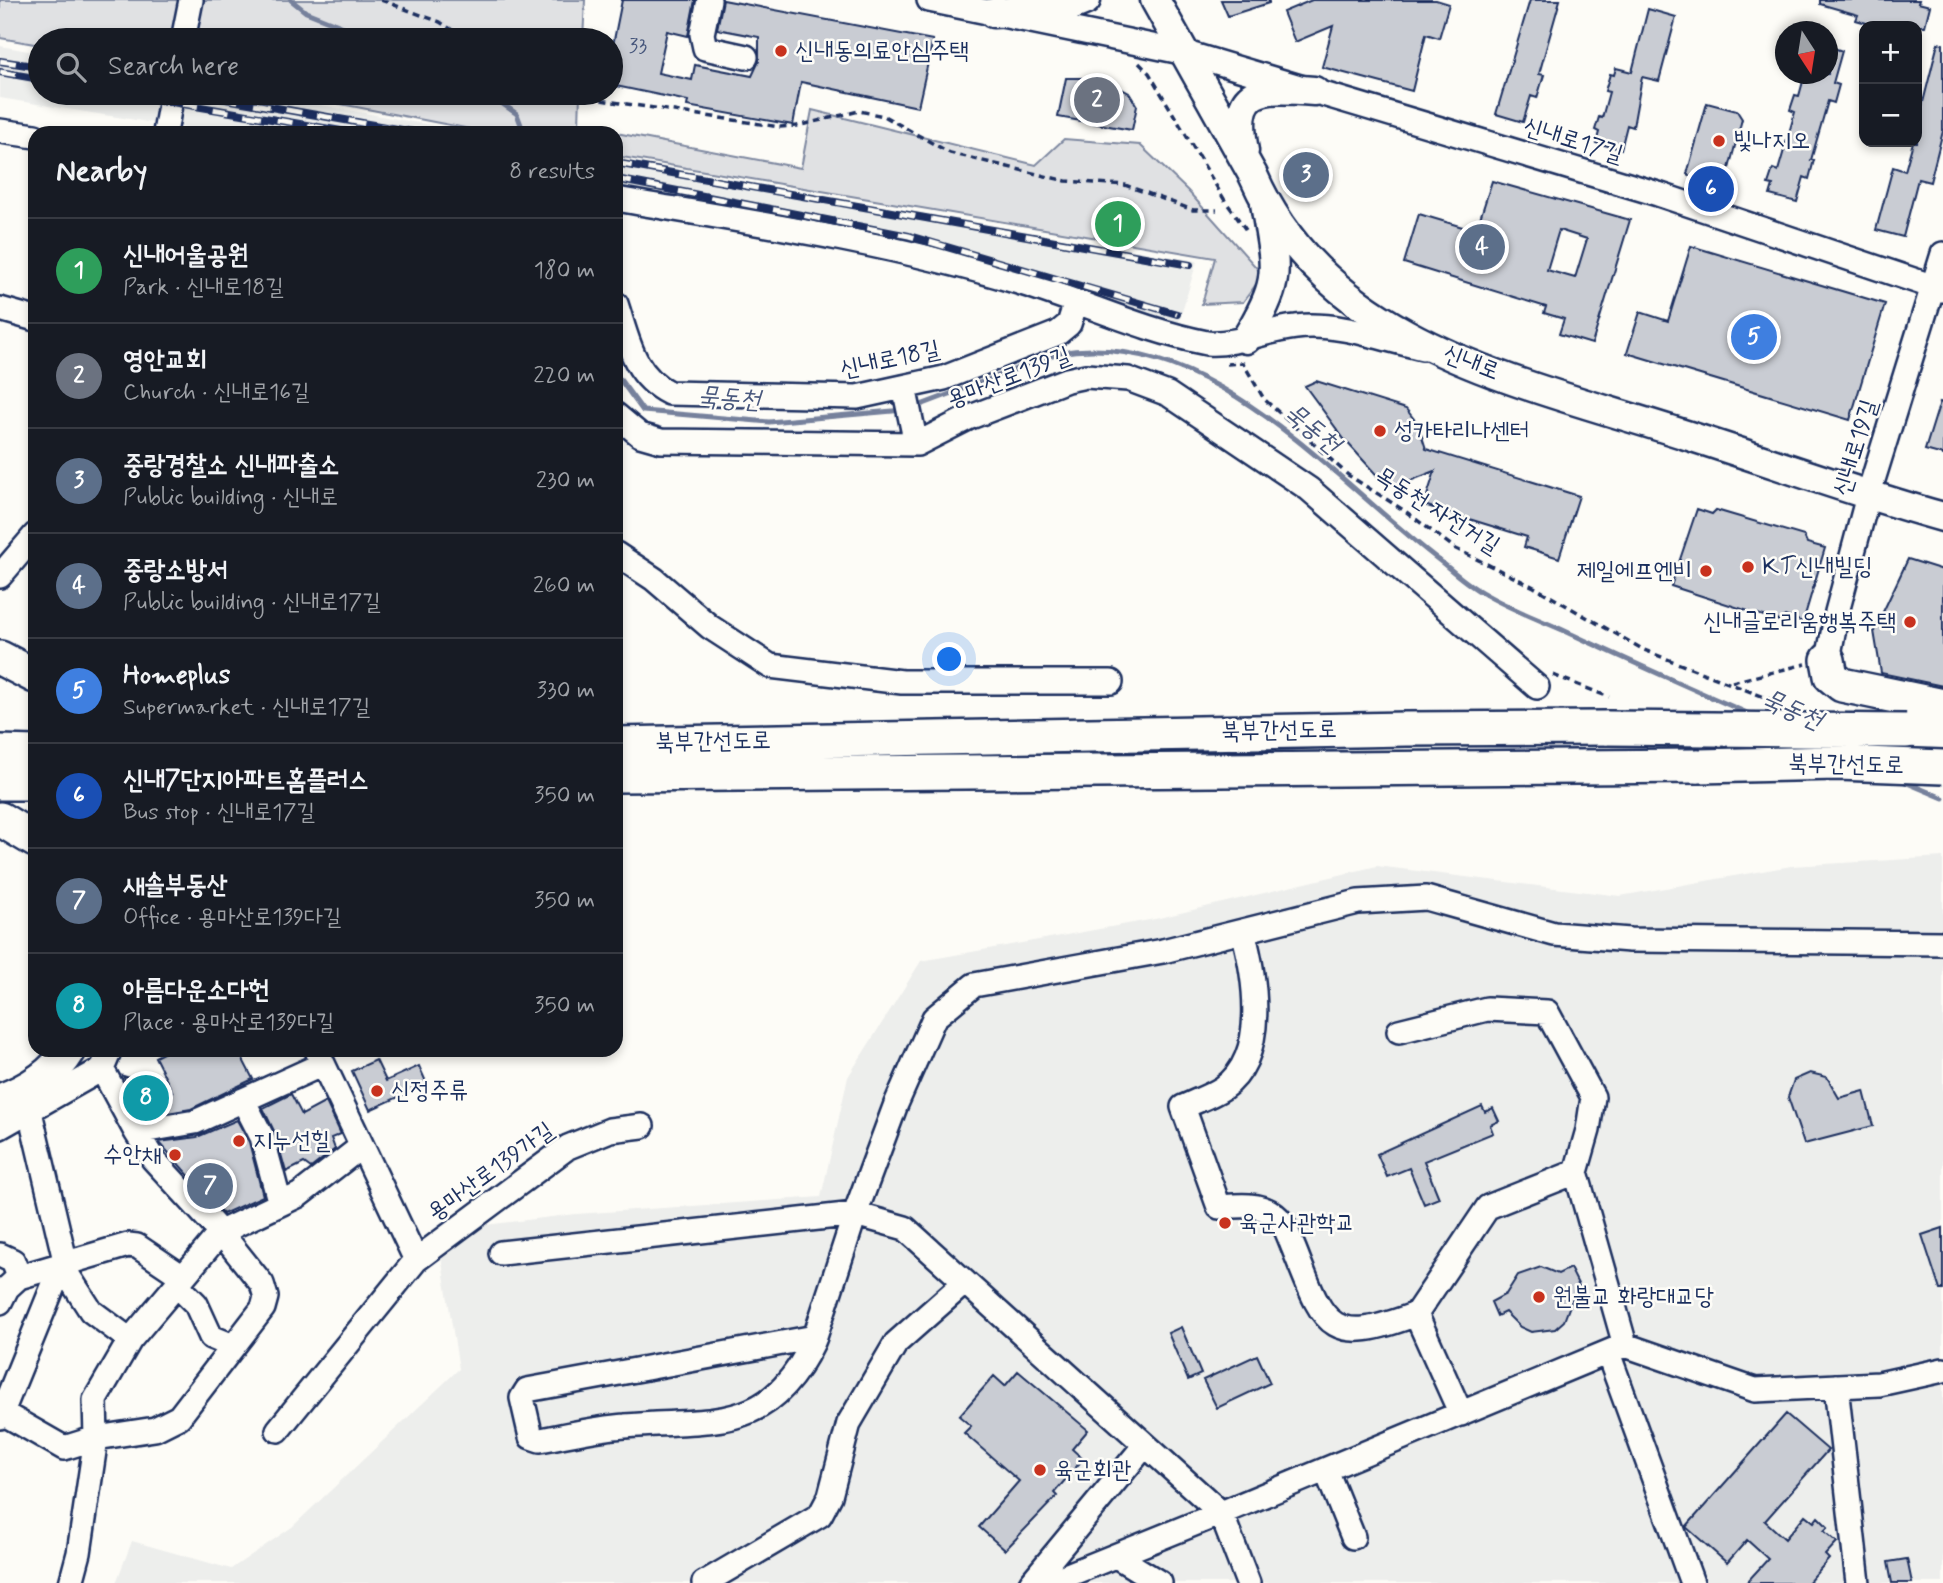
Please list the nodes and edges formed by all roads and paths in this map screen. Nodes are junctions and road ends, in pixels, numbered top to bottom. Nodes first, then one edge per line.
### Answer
1 (191, 0) edge
2 (380, 0) edge
3 (709, 0) edge
4 (929, 0) edge
5 (1086, 0) edge
6 (1155, 0) edge
7 (993, 13) junction
8 (185, 28) edge
9 (449, 28) edge
10 (1186, 53) junction
11 (746, 57) dead end
12 (1130, 60) dead end
13 (1314, 91) junction
14 (623, 103) edge
15 (171, 105) edge
16 (166, 126) edge
17 (0, 131) edge
18 (28, 135) edge
19 (1247, 164) junction
20 (623, 200) edge
21 (1265, 200) junction
22 (1217, 210) dead end
23 (1252, 239) dead end
24 (1943, 254) edge
25 (1938, 289) edge
26 (1076, 302) junction
27 (0, 309) edge
28 (28, 317) edge
29 (623, 326) edge
30 (1245, 351) junction
31 (1438, 351) junction
32 (904, 387) junction
33 (623, 421) edge
34 (916, 444) junction
35 (1868, 496) junction
36 (1943, 517) edge
37 (28, 543) edge
38 (623, 559) edge
39 (0, 576) edge
40 (1644, 650) dead end
41 (0, 658) edge
42 (1828, 660) junction
43 (28, 672) edge
44 (1544, 681) joint
45 (1111, 682) dead end
46 (1730, 683) dead end
47 (1943, 706) edge
48 (1609, 713) junction
49 (1943, 732) edge
50 (623, 737) edge
51 (681, 742) junction
52 (623, 744) edge
53 (0, 752) edge
54 (28, 754) edge
55 (1943, 767) edge
56 (623, 775) edge
57 (0, 783) edge
58 (28, 783) edge
59 (0, 819) edge
60 (28, 836) edge
61 (1243, 931) junction
62 (1943, 943) edge
63 (1399, 1031) dead end
64 (42, 1057) edge
65 (64, 1057) edge
66 (320, 1057) edge
67 (106, 1060) edge
68 (0, 1090) edge
69 (243, 1101) junction
70 (15, 1107) edge
71 (642, 1126) dead end
72 (0, 1127) edge
73 (136, 1132) junction
74 (362, 1146) junction
75 (1576, 1172) junction
76 (280, 1204) junction
77 (855, 1214) junction
78 (221, 1233) junction
79 (501, 1253) dead end
80 (0, 1255) edge
81 (416, 1260) junction
82 (63, 1262) junction
83 (19, 1278) junction
84 (180, 1281) junction
85 (965, 1282) junction
86 (0, 1302) edge
87 (1416, 1314) junction
88 (815, 1337) junction
89 (130, 1340) junction
90 (233, 1346) junction
91 (1617, 1349) junction
92 (1943, 1370) edge
93 (1836, 1386) junction
94 (0, 1414) edge
95 (1461, 1414) junction
96 (278, 1430) dead end
97 (96, 1438) junction
98 (1145, 1445) junction
99 (1326, 1470) junction
100 (1221, 1513) junction
101 (1353, 1537) dead end
102 (1116, 1556) junction
103 (1689, 1581) edge
104 (71, 1583) edge
105 (704, 1583) edge
106 (1031, 1583) edge
107 (1048, 1583) edge
108 (1160, 1583) edge
109 (1248, 1583) edge
110 (1858, 1583) edge

1 - 8 street
2 - 9 path
3 - 11 street
4 - 7 street, 신내로17길
5 - 7 main road
6 - 10 main road, 신내로
7 - 10 street, 신내로17길
10 - 13 street, 신내로17길
10 - 19 main road, 신내로
12 - 23 path
13 - 19 main road
13 - 25 street, 신내로17길
14 - 22 path
15 - 16 street
17 - 18 street
19 - 21 main road, 신내로
20 - 26 street
21 - 30 main road
21 - 31 main road, 신내로
24 - 25 street, 신내로19길
25 - 35 street, 신내로19길
26 - 30 street
26 - 32 street, 신내로18길
27 - 28 street
29 - 32 street, 신내로18길
30 - 31 street
30 - 40 path, 목동천 자전거길
31 - 35 main road, 신내로
32 - 34 street
33 - 34 street, 용마산로139길
34 - 44 street, 용마산로139길
35 - 36 main road, 신내로
35 - 42 street, 신내로19길
37 - 39 street
38 - 45 street
41 - 43 highway
42 - 46 path
42 - 47 highway
44 - 48 path
48 - 49 highway, 북부간선도로, bridge
48 - 51 highway, 북부간선도로
50 - 51 highway
51 - 52 highway, 북부간선도로
53 - 54 highway
55 - 56 highway, 북부간선도로, bridge
57 - 58 highway
59 - 60 highway
61 - 62 street
61 - 77 street
61 - 87 street
63 - 75 street
64 - 68 highway
65 - 70 highway
66 - 69 street
66 - 74 street, 용마산로139가길
67 - 70 street
67 - 73 street
69 - 73 street
69 - 76 street
70 - 72 street
70 - 82 street
71 - 81 street, 용마산로139가길
73 - 78 street
74 - 76 street
74 - 81 street, 용마산로139가길
75 - 87 street
75 - 91 street
76 - 78 street
77 - 79 street
77 - 85 street
77 - 88 street
78 - 84 street
78 - 90 street
80 - 83 street
81 - 96 street, 용마산로139가길
82 - 83 street
82 - 84 street
82 - 89 street
82 - 94 street
83 - 86 street
84 - 89 street
84 - 90 street
85 - 98 street
85 - 105 street
87 - 95 street
88 - 88 street
89 - 97 street
90 - 97 street
91 - 93 street
91 - 95 street
91 - 103 street
92 - 93 street
93 - 110 street
94 - 97 street
95 - 99 street
97 - 104 street
98 - 100 street
98 - 106 street
99 - 100 street
99 - 101 street
100 - 102 street
100 - 109 street
102 - 107 street
102 - 108 street

